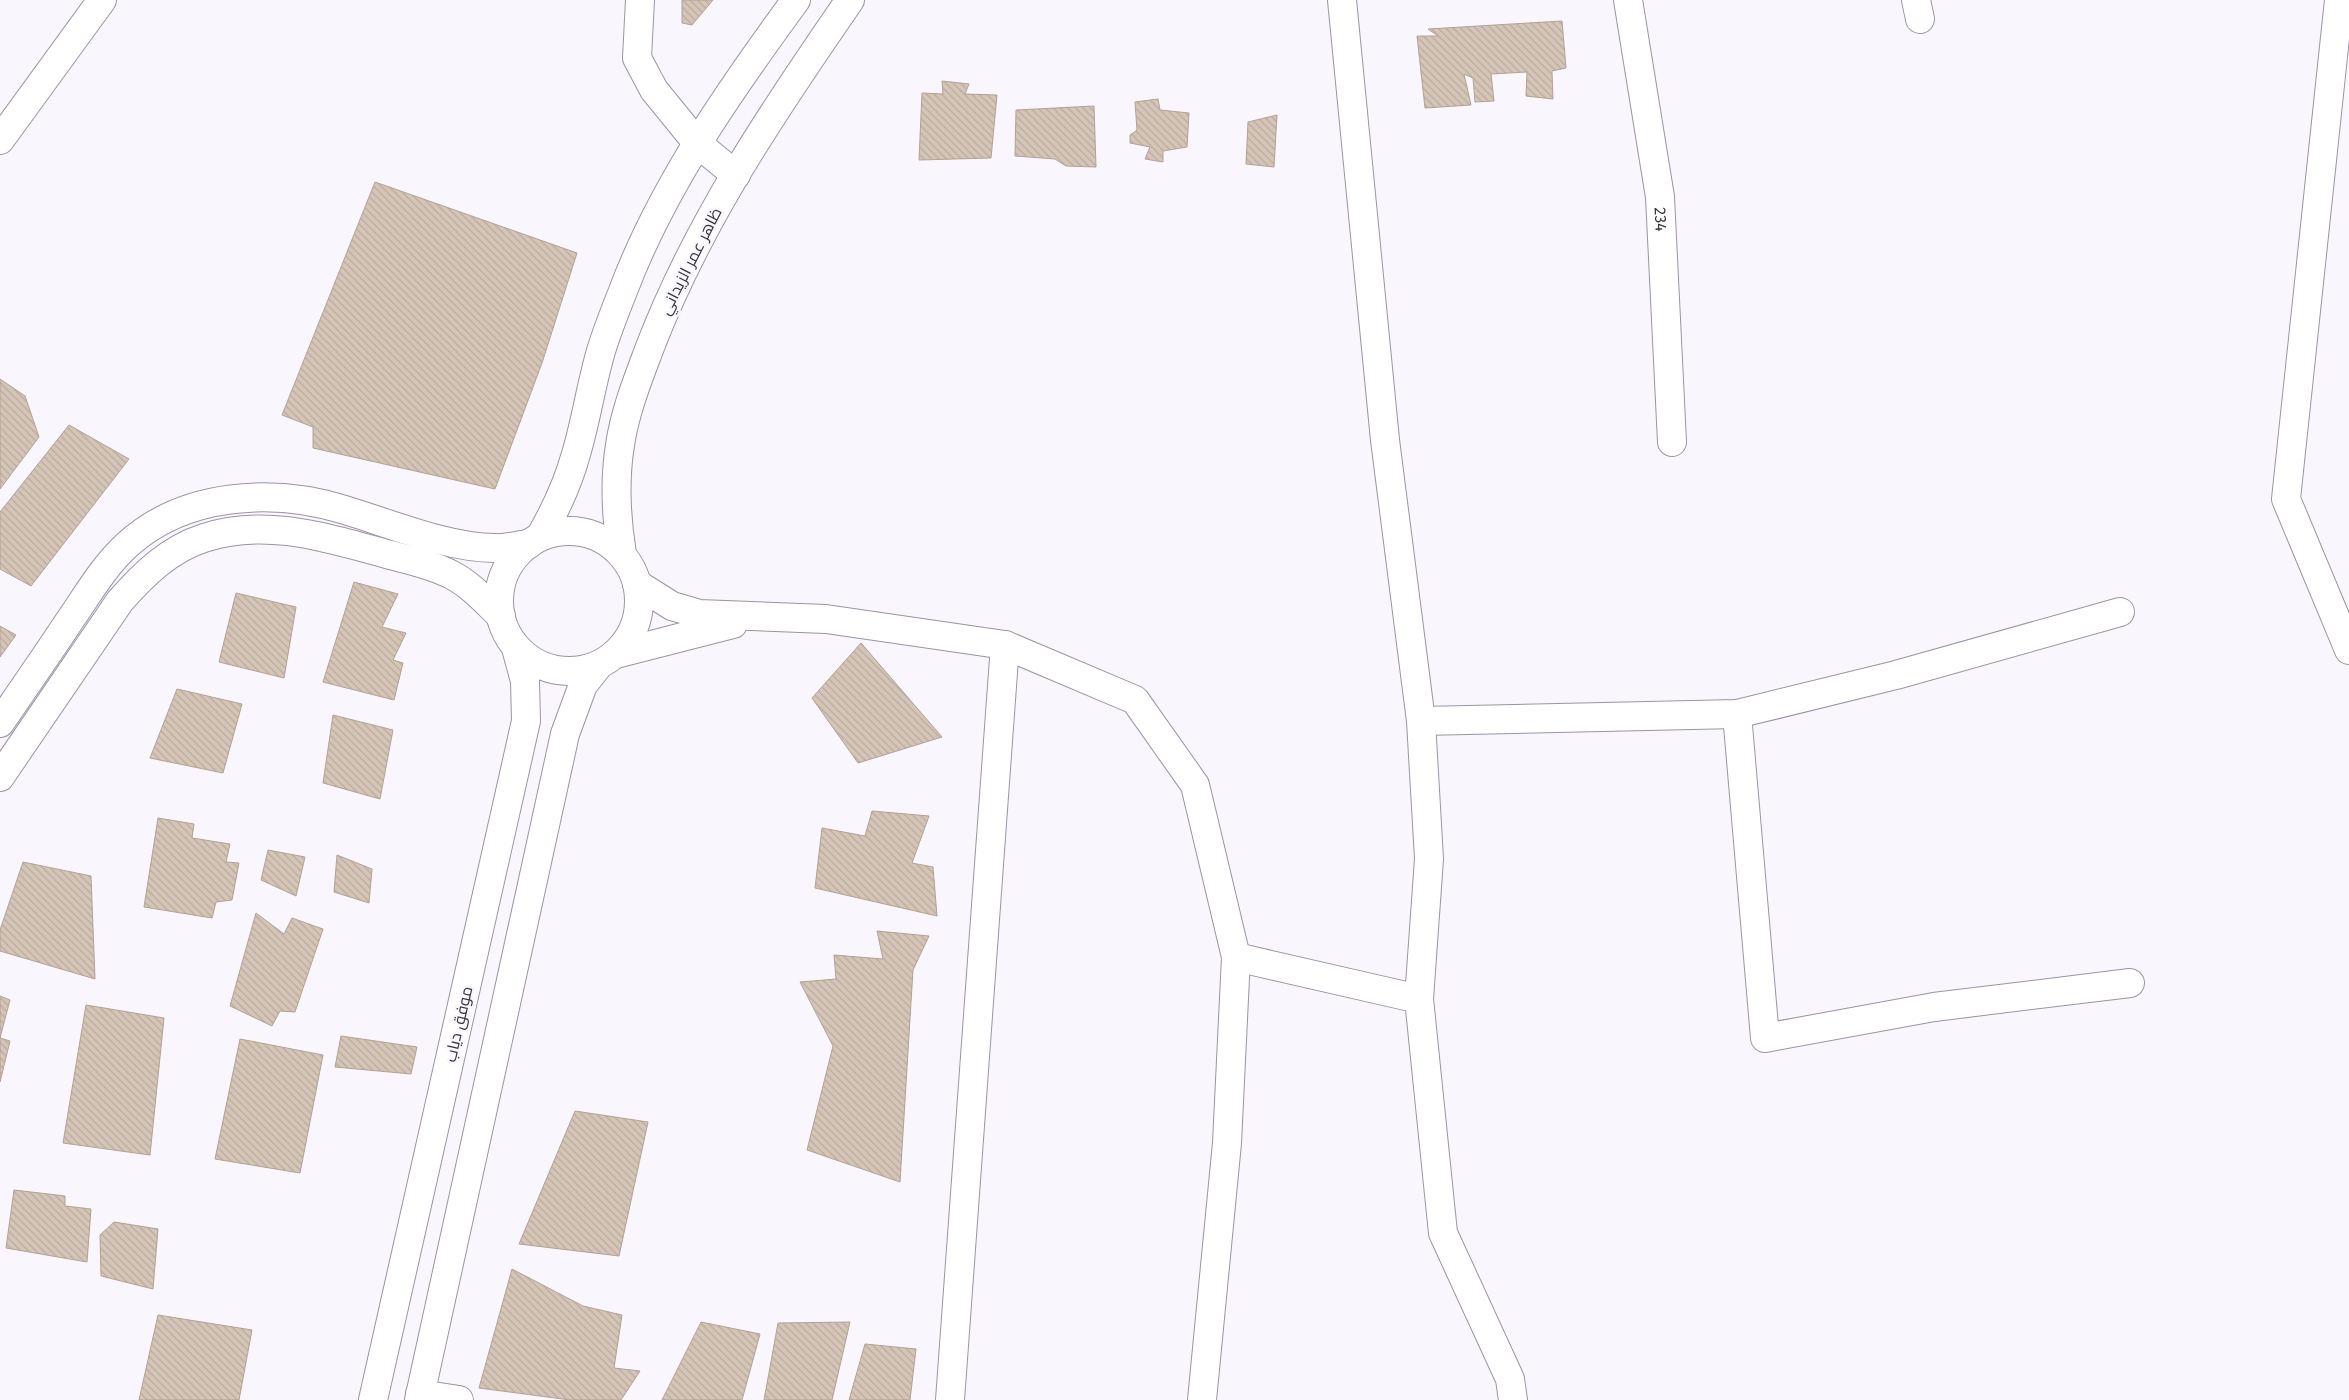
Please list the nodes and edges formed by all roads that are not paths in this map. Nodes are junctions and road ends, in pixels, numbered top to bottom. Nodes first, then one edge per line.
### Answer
1 (102, 0) edge
2 (640, 0) edge
3 (796, 0) edge
4 (850, 0) edge
5 (1342, 0) edge
6 (1628, 0) edge
7 (2339, 0) edge
8 (0, 140) edge
9 (698, 144) junction
10 (736, 175) junction
11 (1672, 442) dead end
12 (534, 540) junction
13 (622, 554) junction
14 (637, 584) junction
15 (2120, 612) dead end
16 (501, 616) junction
17 (763, 616) junction
18 (1005, 645) junction
19 (516, 648) junction
20 (2349, 650) edge
21 (607, 660) junction
22 (1737, 714) junction
23 (1421, 721) junction
24 (0, 724) edge
25 (0, 777) edge
26 (1236, 956) junction
27 (2130, 984) dead end
28 (1419, 999) junction
29 (420, 1397) edge
30 (372, 1400) edge
31 (459, 1400) edge
32 (950, 1400) edge
33 (1202, 1400) edge
34 (1514, 1400) edge

1 - 8 street
2 - 9 street
3 - 9 street
4 - 10 street, ظاهر عمر الزيداني
5 - 23 street
6 - 11 street, 234
7 - 20 street
9 - 10 street
9 - 12 street
10 - 13 street, ظاهر عمر الزيداني
12 - 13 street
12 - 16 street
12 - 24 street
13 - 14 street
14 - 17 street
14 - 21 street
15 - 22 street
16 - 19 street
16 - 25 street
17 - 18 street
17 - 21 street
18 - 26 street
18 - 32 street
19 - 21 street
19 - 30 street, موفق دياب
21 - 29 street
22 - 23 street
22 - 27 street
23 - 28 street
26 - 28 street
26 - 33 street
28 - 34 street
29 - 31 street

